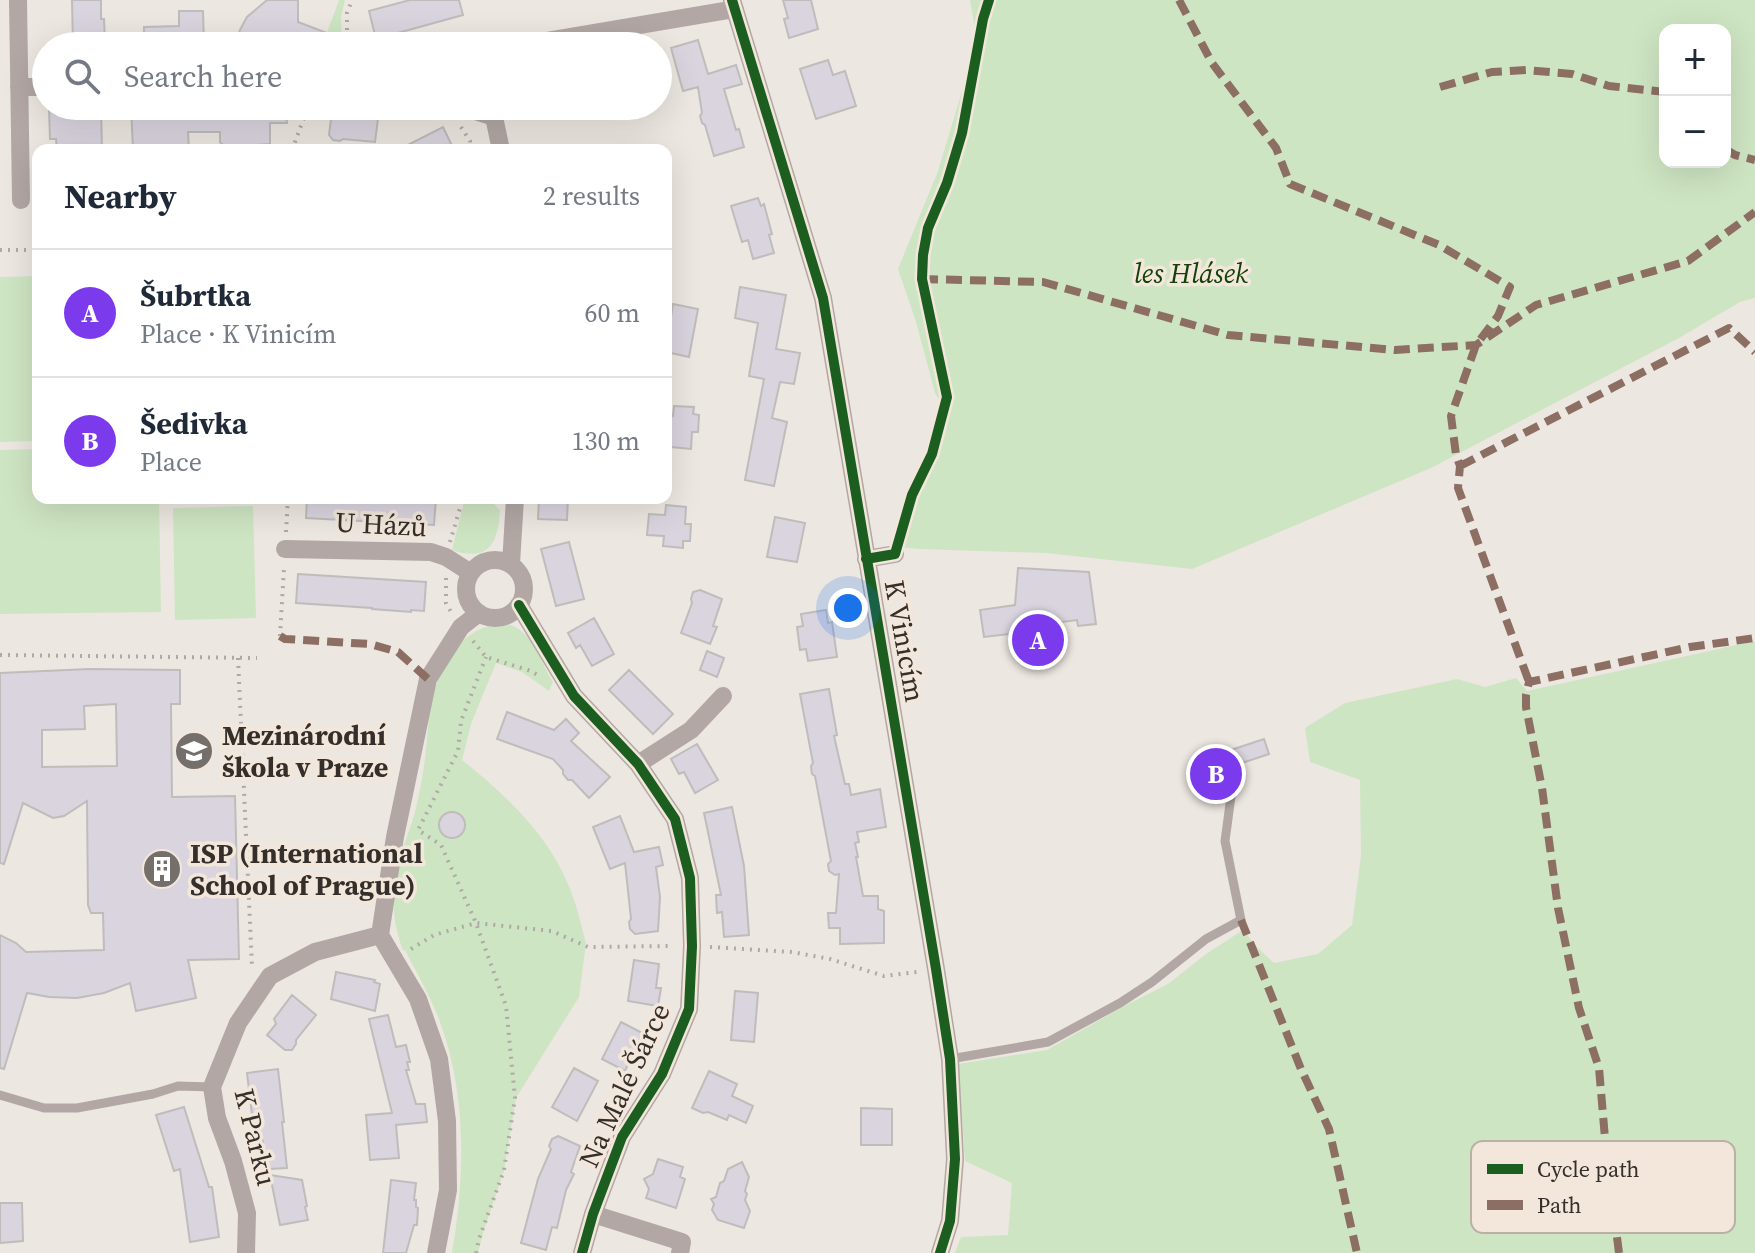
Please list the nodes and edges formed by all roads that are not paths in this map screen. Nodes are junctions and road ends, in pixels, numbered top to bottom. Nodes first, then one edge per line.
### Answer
1 (18, 0) edge
2 (733, 5) edge
3 (595, 32) edge
4 (19, 87) junction
5 (32, 87) edge
6 (495, 120) edge
7 (500, 144) edge
8 (21, 200) dead end
9 (515, 504) edge
10 (285, 549) dead end
11 (895, 554) dead end
12 (866, 559) junction
13 (511, 564) junction
14 (471, 573) junction
15 (519, 605) junction
16 (479, 613) junction
17 (723, 696) dead end
18 (638, 764) junction
19 (1232, 789) dead end
20 (380, 935) junction
21 (950, 1059) junction
22 (212, 1087) junction
23 (0, 1095) edge
24 (593, 1214) junction
25 (246, 1253) edge
26 (436, 1253) edge
27 (582, 1253) edge
28 (680, 1253) edge
29 (940, 1253) edge

1 - 4 street
2 - 3 street
2 - 12 street, K Vinicím
4 - 5 street
4 - 8 street
6 - 7 street
9 - 13 street, Na Malé Šárce
10 - 14 street, U Házů
11 - 12 street
12 - 21 street, K Vinicím
13 - 14 street
13 - 15 street, Na Malé Šárce
14 - 16 street
15 - 16 street
15 - 18 street, Na Malé Šárce
16 - 20 street
17 - 18 street
18 - 24 street, Na Malé Šárce
19 - 21 lane
20 - 22 street, K Parku
20 - 26 street
21 - 29 street, K Vinicím
22 - 23 lane
22 - 25 street, K Parku
24 - 27 street, Na Malé Šárce
24 - 28 street

